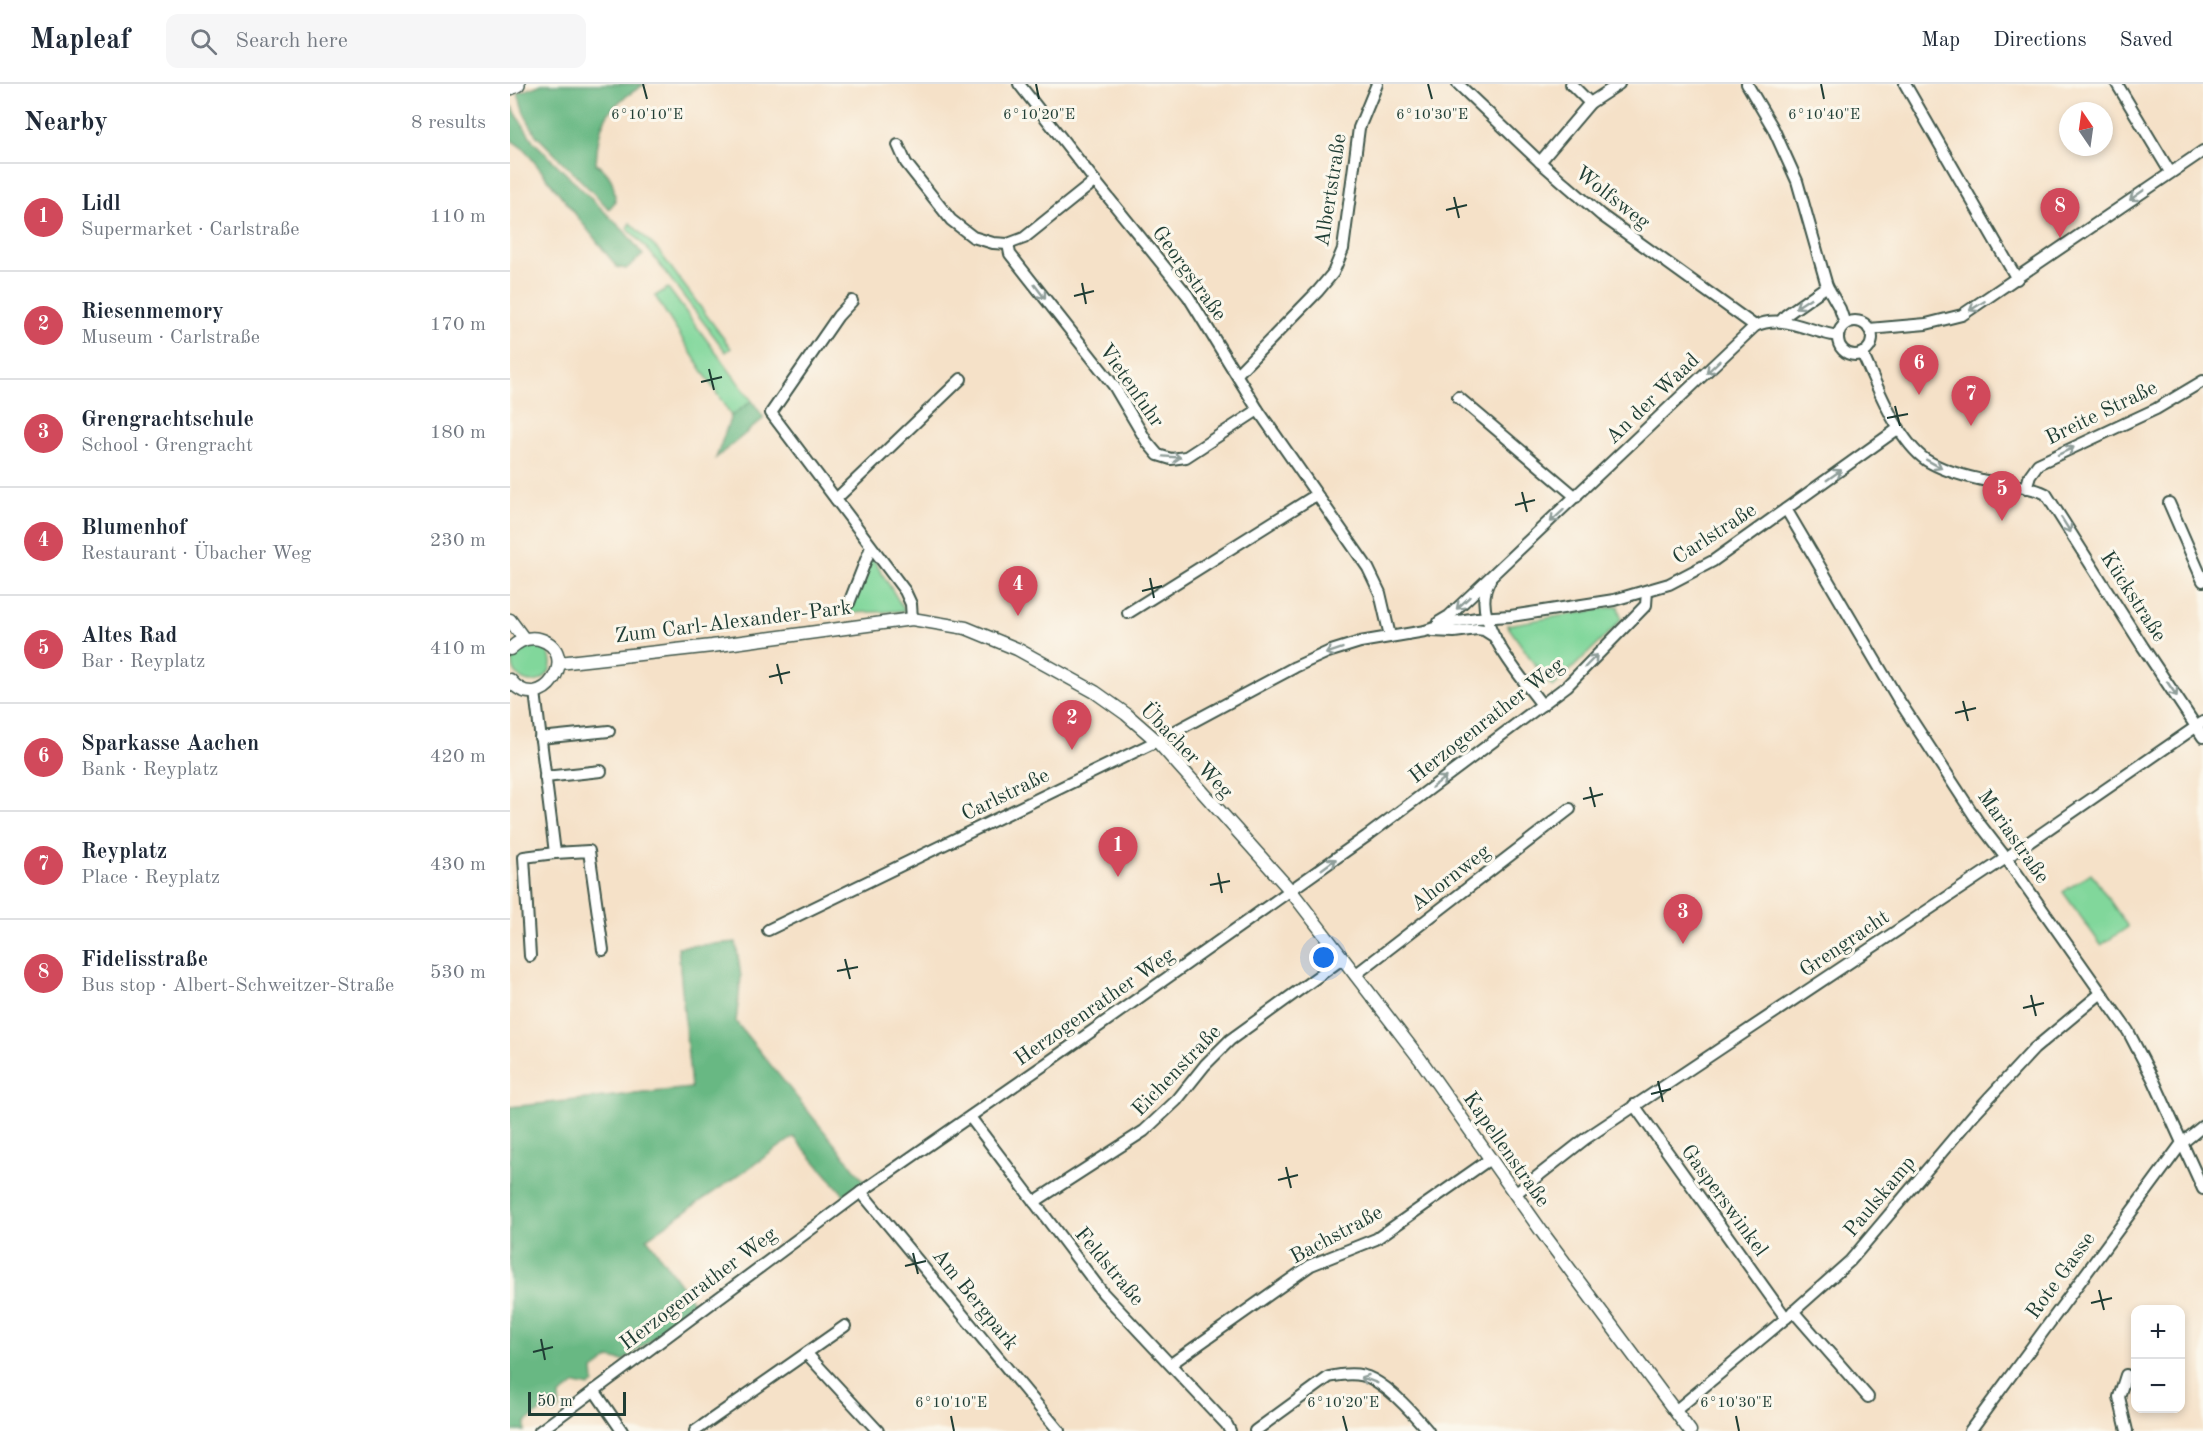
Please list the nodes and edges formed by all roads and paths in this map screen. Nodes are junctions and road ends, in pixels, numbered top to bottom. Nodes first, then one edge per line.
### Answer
1 (517, 84) edge
2 (1019, 84) edge
3 (1377, 84) edge
4 (1458, 84) edge
5 (1571, 84) edge
6 (1619, 84) edge
7 (1747, 84) edge
8 (1905, 84) edge
9 (2117, 84) edge
10 (510, 87) edge
11 (1590, 103) junction
12 (898, 145) dead end
13 (2203, 151) edge
14 (1540, 162) junction
15 (2170, 172) junction
16 (1095, 182) junction
17 (1008, 244) junction
18 (2018, 279) junction
19 (1827, 286) junction
20 (852, 301) dead end
21 (1781, 321) junction
22 (1845, 324) junction
23 (1755, 326) junction
24 (1869, 329) junction
25 (1838, 336) junction
26 (1862, 353) junction
27 (1237, 374) junction
28 (961, 379) dead end
29 (2203, 381) edge
30 (1458, 397) dead end
31 (1258, 410) junction
32 (1899, 428) junction
33 (2026, 488) junction
34 (1316, 495) junction
35 (1576, 497) junction
36 (836, 499) junction
37 (2169, 503) dead end
38 (1786, 509) junction
39 (871, 547) junction
40 (1497, 570) junction
41 (2202, 579) edge
42 (1647, 591) junction
43 (849, 603) dead end
44 (1128, 613) dead end
45 (1488, 618) junction
46 (912, 619) junction
47 (510, 620) edge
48 (1425, 631) junction
49 (1390, 636) junction
50 (1495, 637) junction
51 (524, 639) junction
52 (510, 650) edge
53 (559, 663) junction
54 (510, 680) edge
55 (535, 692) junction
56 (1542, 705) junction
57 (2200, 724) edge
58 (609, 731) dead end
59 (2203, 736) edge
60 (540, 738) junction
61 (1157, 741) junction
62 (601, 771) dead end
63 (545, 777) junction
64 (1570, 809) dead end
65 (555, 853) junction
66 (2006, 858) junction
67 (1291, 891) junction
68 (768, 930) dead end
69 (603, 950) dead end
70 (530, 956) dead end
71 (1342, 959) junction
72 (1355, 975) junction
73 (2100, 994) junction
74 (1634, 1105) junction
75 (970, 1117) junction
76 (2203, 1126) edge
77 (2182, 1143) junction
78 (1490, 1159) junction
79 (2203, 1189) edge
80 (861, 1191) junction
81 (1515, 1194) junction
82 (1034, 1202) junction
83 (1790, 1314) junction
84 (845, 1326) dead end
85 (807, 1354) junction
86 (1172, 1364) junction
87 (2126, 1375) dead end
88 (594, 1390) junction
89 (1869, 1397) dead end
90 (1675, 1411) junction
91 (699, 1430) edge
92 (540, 1431) edge
93 (622, 1431) edge
94 (878, 1431) edge
95 (1059, 1431) edge
96 (1230, 1431) edge
97 (1255, 1431) edge
98 (1428, 1431) edge
99 (1690, 1431) edge
100 (1970, 1431) edge
101 (2127, 1431) edge

1 - 10 main road
2 - 16 street, Georgstraße
3 - 27 street, Albertstraße
4 - 14 street, Wolfsweg
5 - 11 street
6 - 11 street
7 - 19 street
8 - 18 street
9 - 15 street
11 - 14 street
12 - 17 street
13 - 15 street
14 - 23 street, Wolfsweg
15 -> 18 street
16 - 17 street
16 - 27 street, Georgstraße
17 -> 31 street, Vietenfuhr
18 -> 24 street
19 -> 21 street
19 - 22 street
20 - 36 street
21 - 23 street
21 - 25 street
22 - 24 street
22 - 25 street
23 -> 35 street, An der Waad
24 - 26 street
25 - 26 street
26 - 32 street, Kückstraße
27 - 31 street, Georgstraße
28 - 36 street
33 -> 29 street, Breite Straße
30 - 35 street
31 - 34 street, Georgstraße
32 -> 33 street, Kückstraße
38 -> 32 street, Carlstraße
33 -> 57 street, Kückstraße
34 - 44 street
34 - 49 street, Georgstraße
35 -> 40 street, An der Waad
36 - 39 street
37 - 41 street
38 - 42 street, Carlstraße
38 - 66 street, Mariastraße
39 - 43 street
39 - 46 street
40 - 45 street, An der Waad
40 -> 48 street, An der Waad
42 - 45 street, Carlstraße
56 -> 42 street, Herzogenrather Weg
45 - 48 street, Carlstraße
45 - 50 street
46 - 53 street, Zum Carl-Alexander-Park
46 - 61 street, Übacher Weg
47 - 51 street
48 - 49 street, Carlstraße
48 - 50 street, Carlstraße
49 -> 61 street, Carlstraße
50 - 56 street
51 - 52 street
51 - 53 street
53 - 55 street
54 - 55 street
55 - 60 street
67 -> 56 street, Herzogenrather Weg
57 - 59 street, Kückstraße
57 - 66 street, Grengracht
58 - 60 street
60 - 63 street
61 - 67 street, Übacher Weg
61 - 68 street, Carlstraße
62 - 63 street
63 - 65 street
64 - 72 street, Ahornweg
65 - 69 street
65 - 70 street
66 - 73 street, Mariastraße
66 - 74 street, Grengracht
67 - 71 street, Kapellenstraße
67 - 75 street, Herzogenrather Weg
71 - 72 street, Kapellenstraße
71 - 82 street, Eichenstraße
72 - 78 street, Kapellenstraße
73 - 77 street, Mariastraße
73 - 83 street, Paulskamp
74 - 81 street, Grengracht
74 - 83 street, Gasperswinkel
75 - 80 street, Herzogenrather Weg
75 - 82 street, Feldstraße
76 - 77 street, Rote Gasse
77 - 79 street, Mariastraße
77 - 100 street, Rote Gasse
78 - 81 street, Kapellenstraße
78 - 86 street, Bachstraße
80 - 88 street, Herzogenrather Weg
80 - 95 street, Am Bergpark
81 - 90 street, Kapellenstraße
82 - 86 street, Feldstraße
83 - 89 street, Gasperswinkel
83 - 90 street, Paulskamp
84 - 85 street
85 - 91 street
85 - 94 street
86 - 96 street, Feldstraße
87 - 101 street
88 - 92 street, Herzogenrather Weg
88 - 93 street
90 - 99 street, Kapellenstraße
98 -> 97 street

